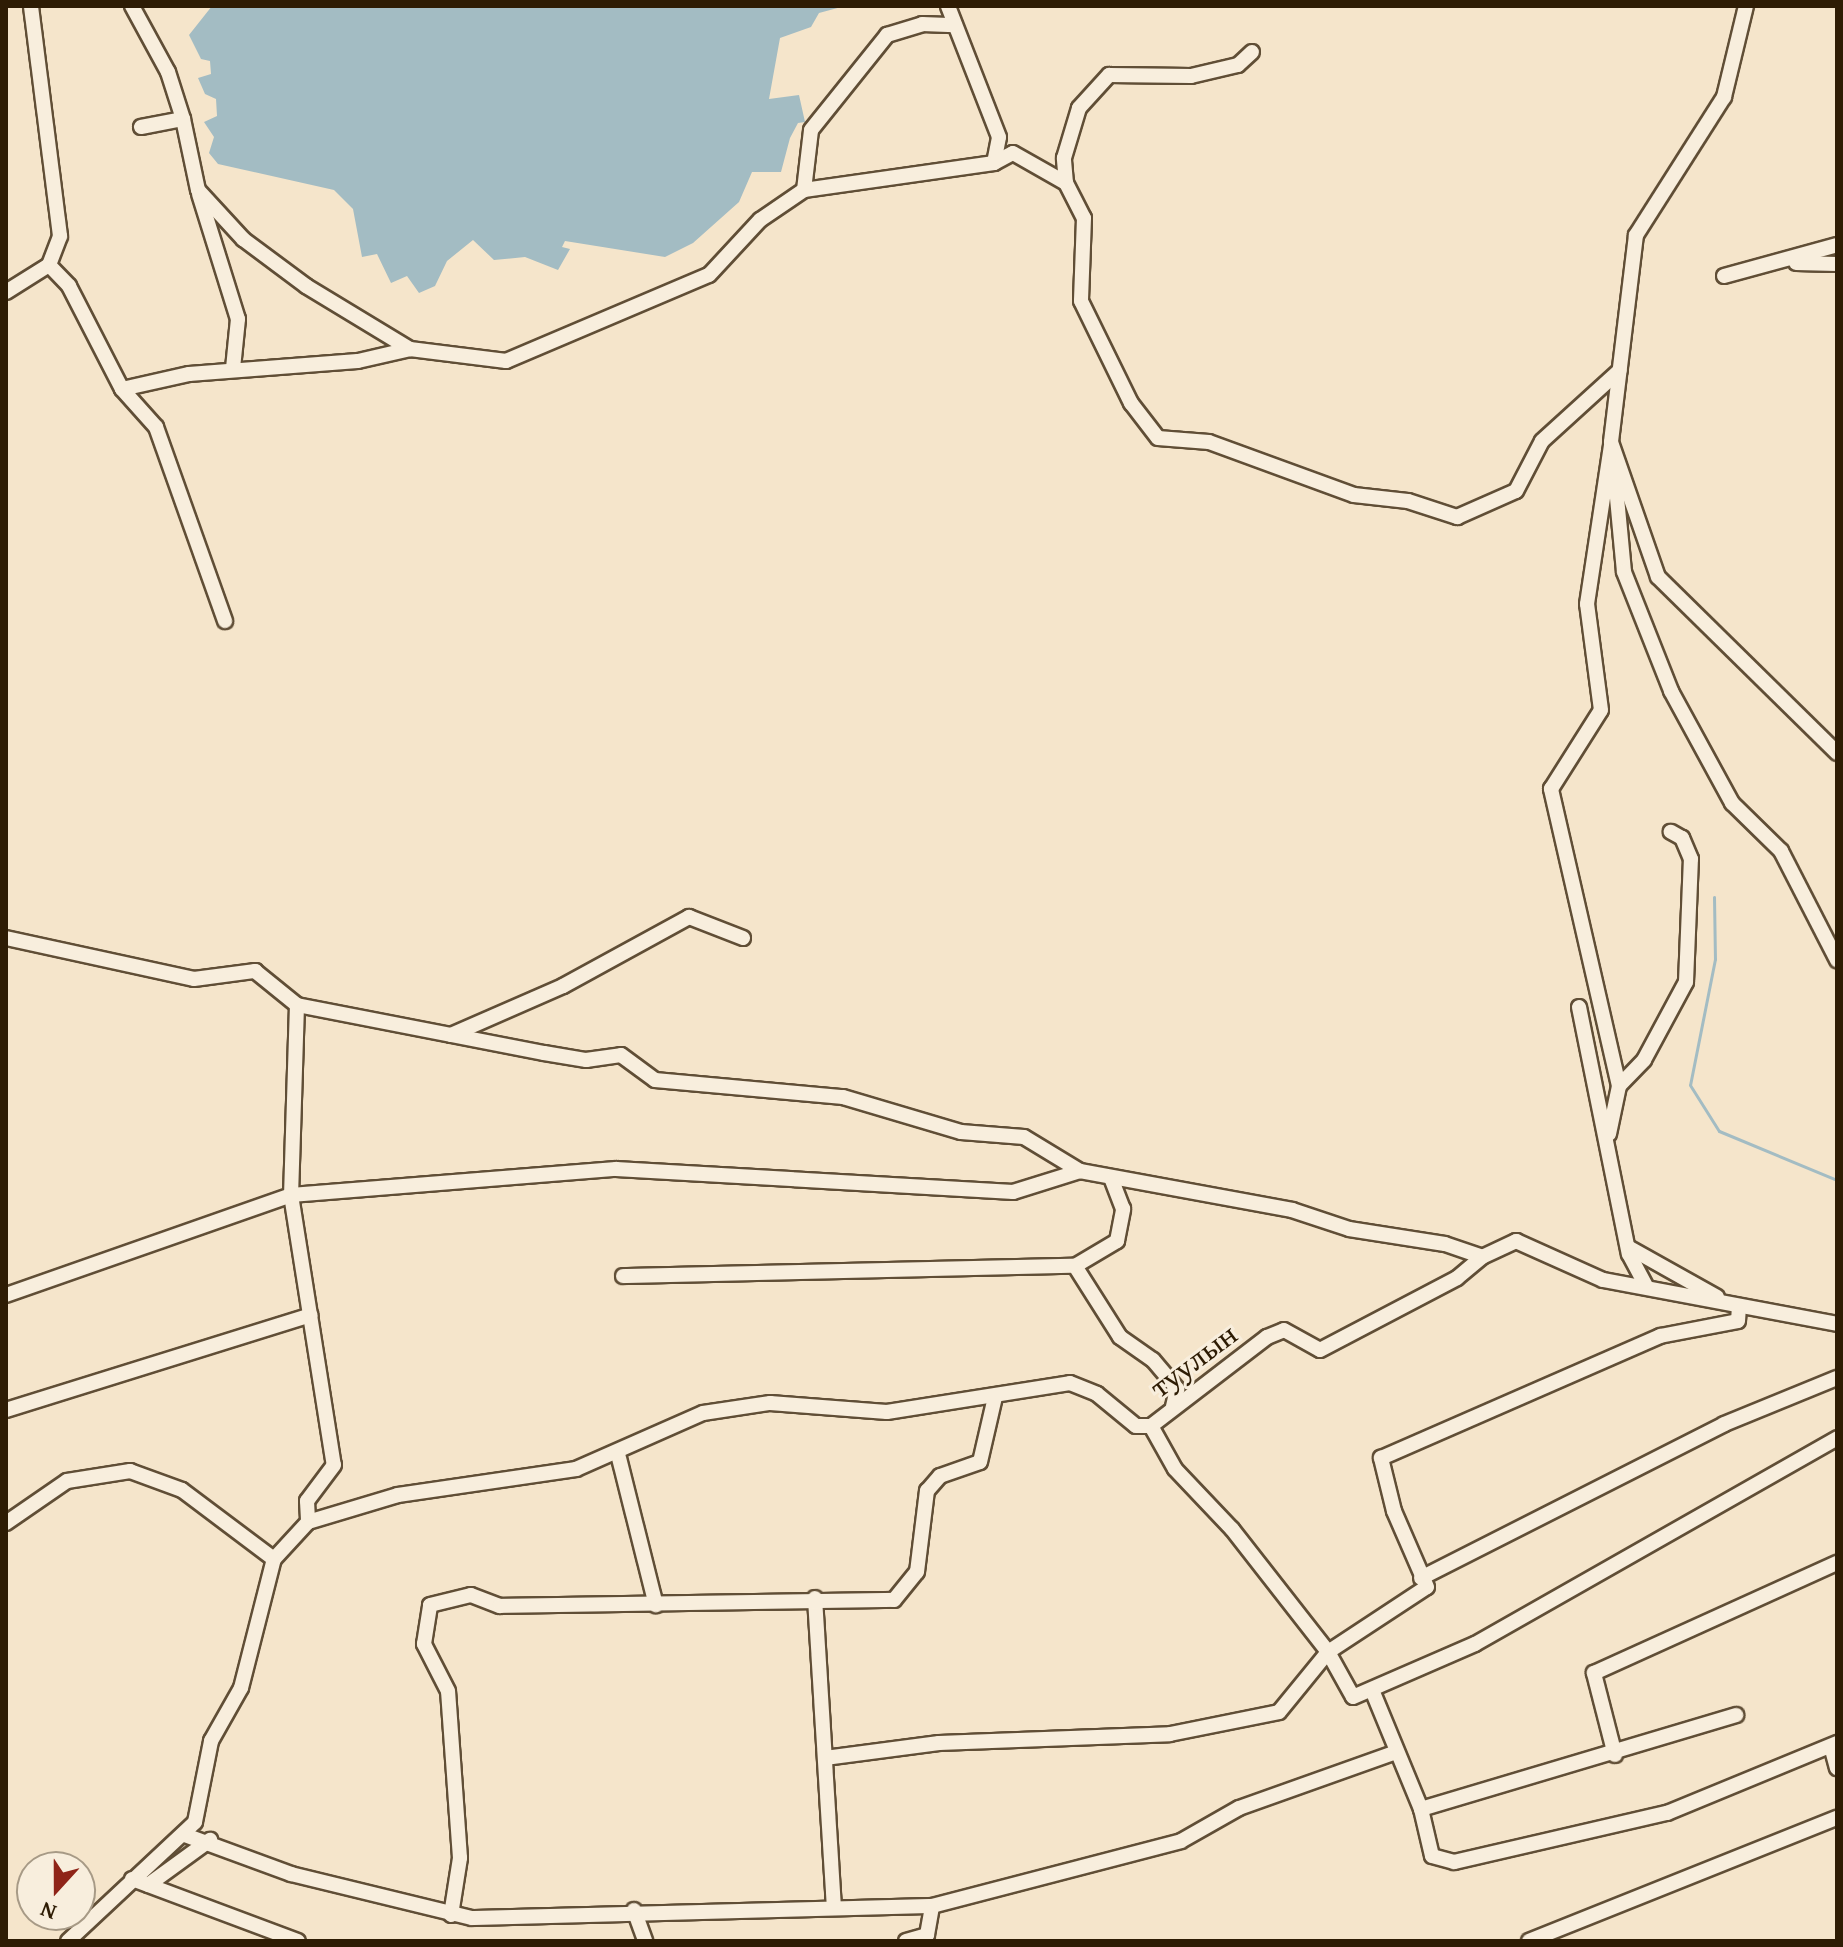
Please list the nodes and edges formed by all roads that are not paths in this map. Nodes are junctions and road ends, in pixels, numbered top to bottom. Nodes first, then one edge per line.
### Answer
1 (31, 6) edge
2 (132, 6) edge
3 (948, 6) edge
4 (1746, 6) edge
5 (955, 25) junction
6 (1252, 52) dead end
7 (183, 119) junction
8 (141, 127) dead end
9 (999, 137) junction
10 (1013, 153) junction
11 (1064, 158) junction
12 (994, 163) junction
13 (1040, 163) junction
14 (1066, 183) junction
15 (198, 190) junction
16 (804, 190) junction
17 (1837, 245) edge
18 (1783, 263) junction
19 (1837, 264) edge
20 (49, 265) junction
21 (1724, 276) dead end
22 (6, 292) edge
23 (410, 349) junction
24 (233, 368) junction
25 (1620, 370) junction
26 (122, 389) junction
27 (1611, 442) junction
28 (225, 621) dead end
29 (1837, 753) edge
30 (1671, 832) dead end
31 (6, 938) edge
32 (743, 938) dead end
33 (1837, 960) edge
34 (297, 1005) junction
35 (1579, 1007) dead end
36 (450, 1035) junction
37 (1619, 1086) junction
38 (1609, 1134) junction
39 (1080, 1171) junction
40 (1111, 1177) junction
41 (291, 1195) junction
42 (1628, 1247) junction
43 (1482, 1257) junction
44 (1075, 1266) junction
45 (623, 1276) dead end
46 (1646, 1286) junction
47 (6, 1295) edge
48 (1733, 1305) junction
49 (311, 1315) junction
50 (1837, 1324) edge
51 (1837, 1378) edge
52 (995, 1397) junction
53 (1173, 1407) junction
54 (6, 1410) edge
55 (1151, 1426) junction
56 (1837, 1438) edge
57 (618, 1454) junction
58 (308, 1522) junction
59 (6, 1523) edge
60 (274, 1559) junction
61 (1837, 1563) edge
62 (1421, 1578) junction
63 (815, 1598) junction
64 (656, 1605) junction
65 (1328, 1652) junction
66 (1372, 1690) junction
67 (1736, 1715) dead end
68 (1834, 1744) edge
69 (1396, 1752) junction
70 (1615, 1755) junction
71 (825, 1758) junction
72 (1837, 1768) edge
73 (1421, 1809) junction
74 (1837, 1818) edge
75 (185, 1835) junction
76 (210, 1840) junction
77 (132, 1879) junction
78 (148, 1885) junction
79 (834, 1906) junction
80 (932, 1906) junction
81 (634, 1910) junction
82 (451, 1915) junction
83 (68, 1941) edge
84 (298, 1941) edge
85 (645, 1941) edge
86 (906, 1941) edge
87 (1529, 1941) edge

1 - 20 street
2 - 7 street
3 - 5 street
4 - 25 street
5 - 9 street
5 - 16 street
6 - 11 street
7 - 8 street
7 - 15 street
9 - 10 street
9 - 12 street
10 - 12 street
10 - 13 street
11 - 13 street
11 - 14 street
12 - 16 street
13 - 14 street
14 - 25 street
15 - 23 street
15 - 24 street
16 - 23 street
17 - 18 street
18 - 19 street
18 - 21 street
20 - 22 street
20 - 26 street
23 - 24 street
24 - 26 street
25 - 27 street
26 - 28 street
27 - 29 street
27 - 33 street
27 - 37 street
30 - 37 street
31 - 34 street
32 - 36 street
34 - 36 street
34 - 41 street
35 - 38 street
36 - 39 street
37 - 38 street
38 - 42 street
39 - 40 street
39 - 41 street
40 - 43 street
40 - 44 street
41 - 47 street
41 - 49 street
42 - 46 street
42 - 48 street
43 - 46 street
43 - 53 street, туулын
44 - 45 street
44 - 53 street
46 - 48 street
48 - 50 street
48 - 62 street
49 - 54 street
49 - 58 street
51 - 62 street
52 - 55 street
52 - 57 street
52 - 63 street
53 - 55 street, туулын
55 - 65 street
56 - 66 street
57 - 58 street
57 - 64 street
58 - 60 street
59 - 60 street
60 - 75 street
61 - 70 street
62 - 65 street
63 - 64 street
63 - 71 street
64 - 82 street
65 - 66 street
65 - 71 street
66 - 69 street
67 - 70 street
68 - 72 street
68 - 73 street
69 - 73 street
69 - 80 street
70 - 73 street
71 - 79 street
74 - 87 street
75 - 76 street
75 - 77 street
76 - 78 street
76 - 82 street
77 - 78 street
77 - 83 street
78 - 84 street
79 - 80 street
79 - 81 street
80 - 86 street
81 - 82 street
81 - 85 street

